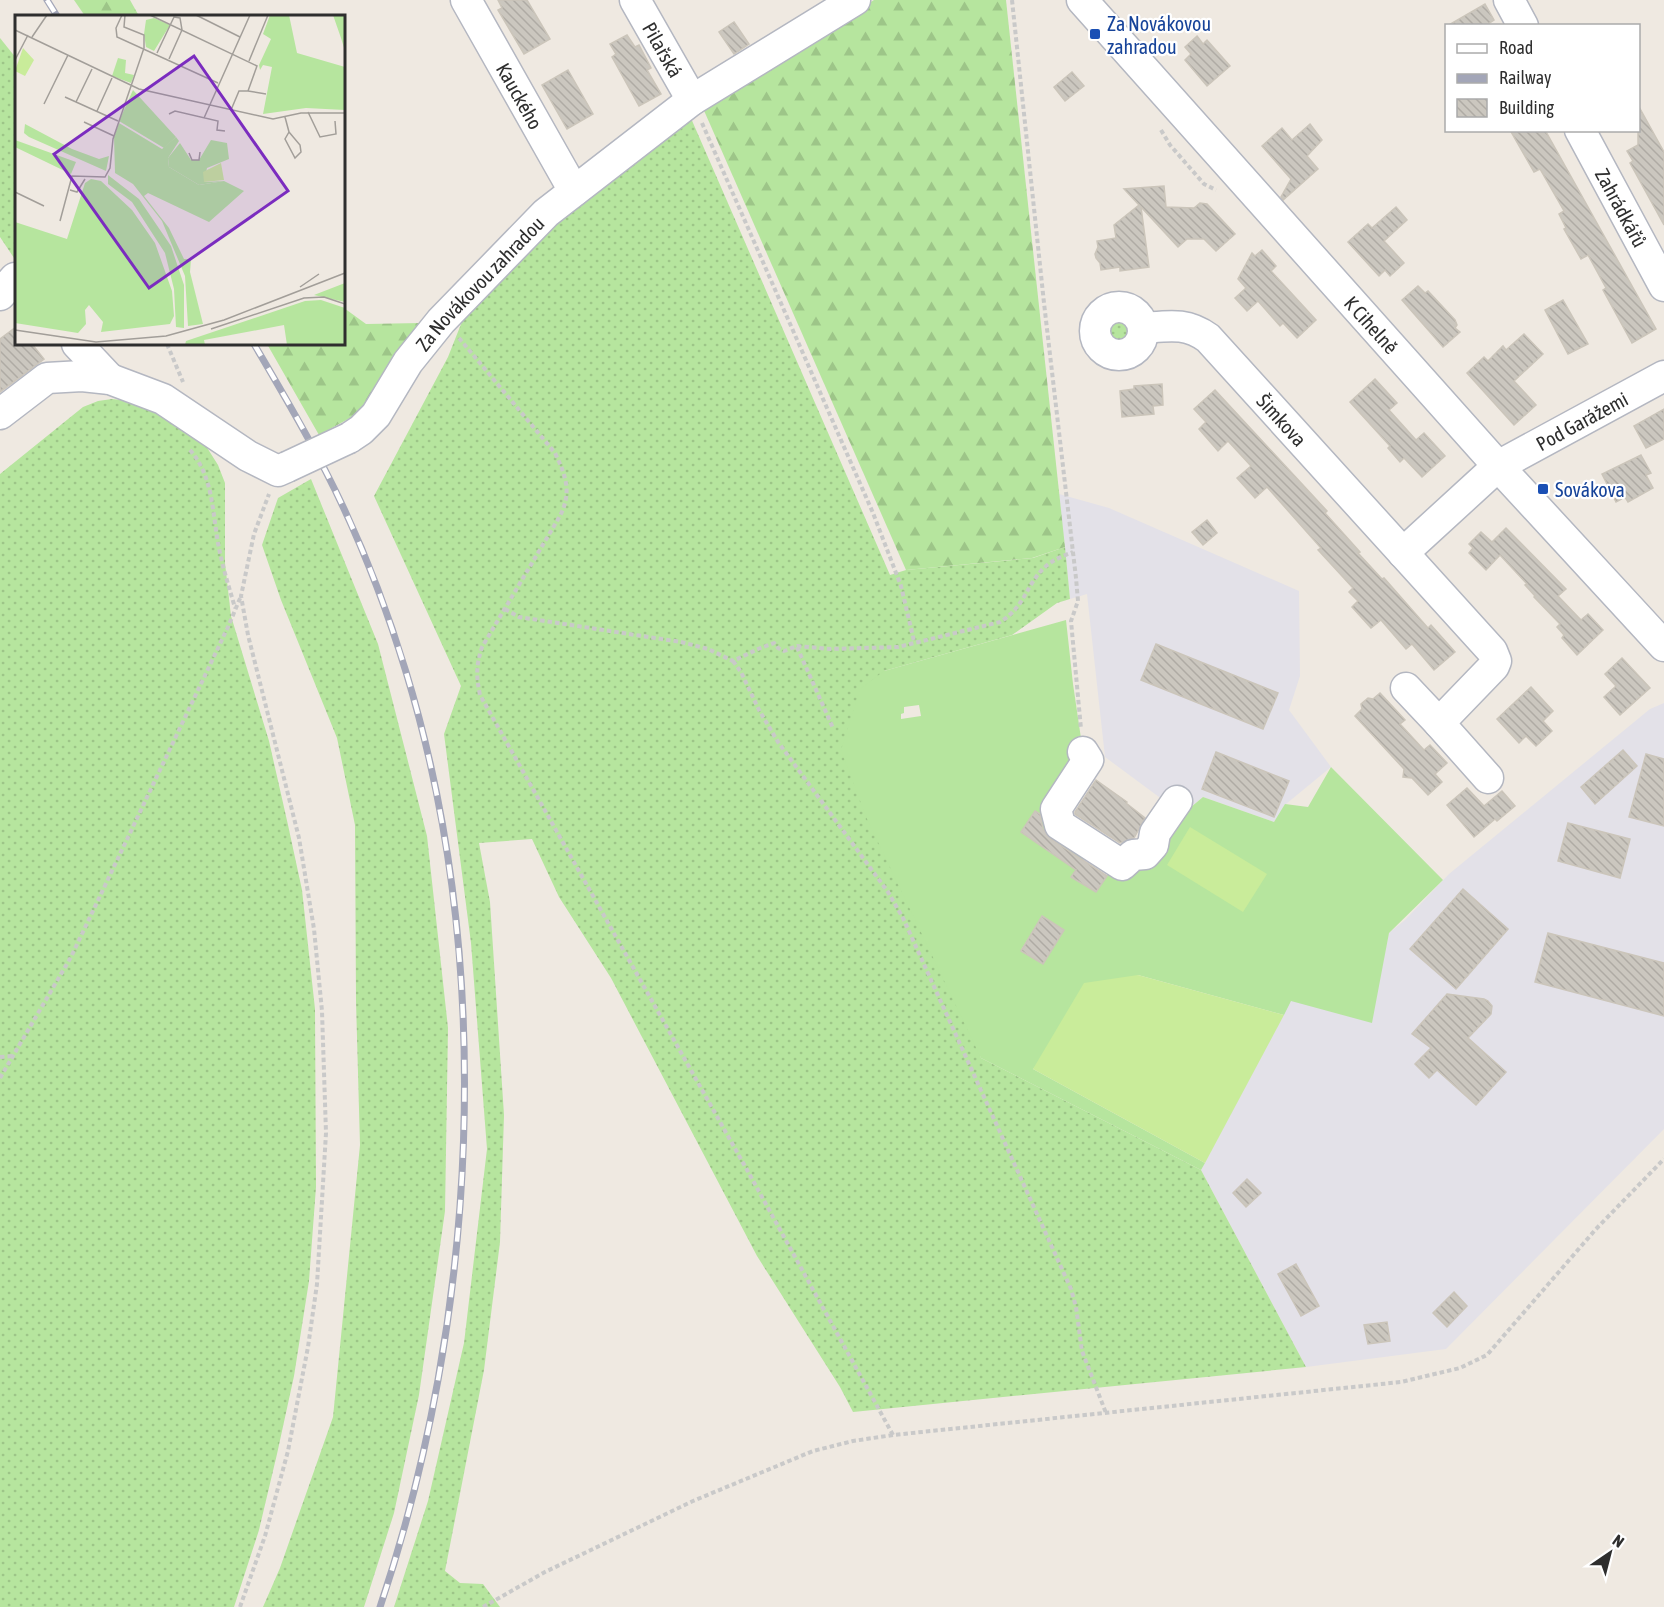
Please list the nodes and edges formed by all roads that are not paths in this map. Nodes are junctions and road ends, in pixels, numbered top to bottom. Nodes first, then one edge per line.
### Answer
1 (466, 0) edge
2 (635, 0) edge
3 (855, 0) edge
4 (1082, 0) edge
5 (1509, 0) edge
6 (1522, 24) edge
7 (692, 100) junction
8 (1581, 132) edge
9 (574, 191) junction
10 (15, 278) edge
11 (1664, 286) edge
12 (0, 295) edge
13 (1143, 328) dead end
14 (78, 345) edge
15 (1664, 376) edge
16 (110, 379) junction
17 (0, 414) edge
18 (1498, 466) junction
19 (1403, 553) junction
20 (1662, 640) edge
21 (1406, 688) dead end
22 (1438, 723) junction
23 (1083, 752) road end
24 (1488, 778) dead end
25 (1177, 801) dead end

1 - 9 street, Kauckého
2 - 7 street, Pilařská
3 - 7 street, Za Novákovou zahradou
4 - 18 street, K Cihelně
5 - 6 street
7 - 9 street, Za Novákovou zahradou
8 - 11 street, Zahrádkářů
9 - 16 street, Za Novákovou zahradou, bridge
10 - 12 street
13 - 19 street, Šimkova
14 - 16 street
15 - 18 street, Pod Garážemi
16 - 17 street
18 - 19 street
18 - 20 street, K Cihelně
19 - 22 street, Šimkova
21 - 22 street
22 - 24 street
23 - 25 street

